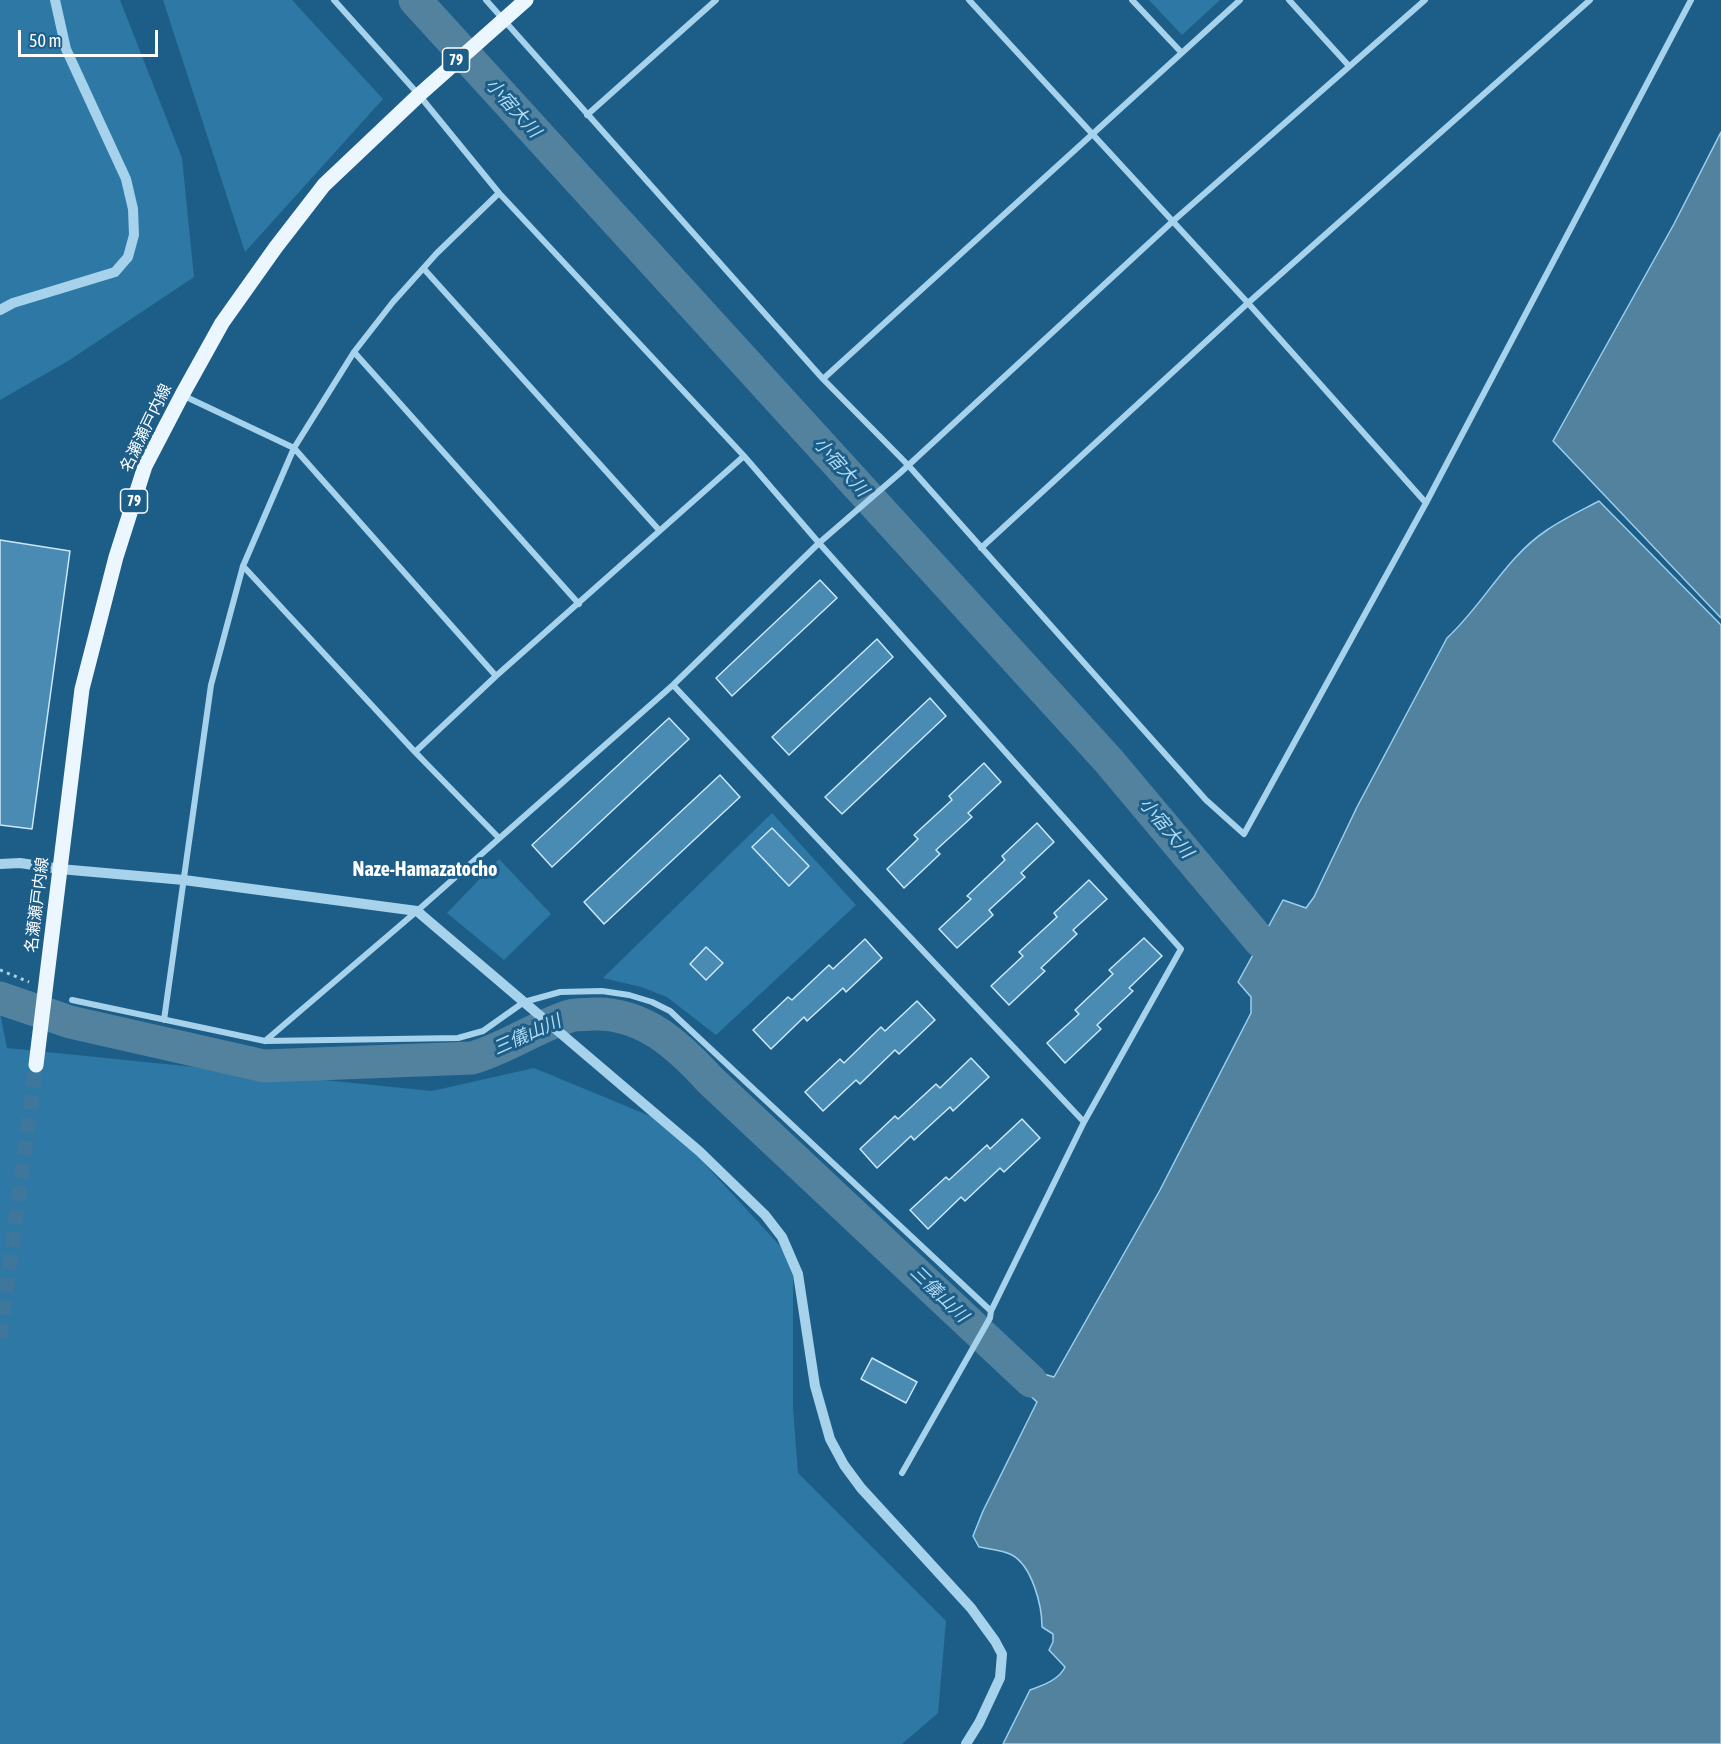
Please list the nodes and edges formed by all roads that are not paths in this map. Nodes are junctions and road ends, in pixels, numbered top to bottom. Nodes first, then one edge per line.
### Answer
1 (55, 0) edge
2 (334, 0) edge
3 (486, 0) edge
4 (526, 0) edge
5 (716, 0) edge
6 (969, 0) edge
7 (1132, 0) edge
8 (1240, 0) edge
9 (1289, 0) edge
10 (1425, 0) edge
11 (1590, 0) edge
12 (1691, 0) edge
13 (499, 23) junction
14 (1181, 52) junction
15 (1349, 66) junction
16 (419, 95) junction
17 (587, 115) junction
18 (1091, 134) junction
19 (499, 193) junction
20 (1172, 222) junction
21 (424, 269) junction
22 (1248, 303) junction
23 (0, 310) edge
24 (354, 352) junction
25 (823, 379) junction
26 (182, 395) junction
27 (294, 448) junction
28 (744, 456) junction
29 (908, 465) junction
30 (1426, 502) junction
31 (659, 530) junction
32 (819, 543) junction
33 (981, 548) junction
34 (243, 566) junction
35 (579, 604) junction
36 (496, 676) junction
37 (673, 685) junction
38 (414, 752) junction
39 (499, 838) junction
40 (0, 864) edge
41 (60, 869) junction
42 (184, 880) junction
43 (417, 911) junction
44 (72, 1000) dead end
45 (527, 1004) junction
46 (164, 1020) junction
47 (265, 1041) junction
48 (36, 1065) tunnel mouth
49 (1084, 1122) junction
50 (990, 1314) junction
51 (902, 1473) dead end
52 (966, 1744) edge

1 - 23 street
2 - 16 street
3 - 13 street
4 - 13 main road, 名瀬瀬戸内線 / 79
5 - 17 street
6 - 18 street
7 - 14 street
8 - 14 street
9 - 15 street
10 - 15 street
11 - 22 street
12 - 30 street
13 - 16 main road, 名瀬瀬戸内線 / 79
13 - 17 street
14 - 18 street
15 - 20 street
16 - 19 street
16 - 26 main road, 名瀬瀬戸内線 / 79
17 - 25 street
18 - 20 street
18 - 25 street
19 - 21 street
19 - 28 street
20 - 22 street
20 - 29 street
21 - 24 street
21 - 31 street
22 - 30 street
22 - 33 street
24 - 27 street
24 - 35 street
25 - 29 street
26 - 27 street
26 - 41 main road, 名瀬瀬戸内線 / 79
27 - 34 street
27 - 36 street
28 - 31 street
28 - 32 street
29 - 32 street
29 - 33 street
30 - 33 street
31 - 35 street
32 - 37 street
32 - 49 street
34 - 38 street
34 - 42 street
35 - 36 street
36 - 38 street
37 - 39 street
37 - 49 street
38 - 39 street
39 - 43 street
40 - 41 street
41 - 42 street
41 - 48 main road, 名瀬瀬戸内線 / 79
42 - 43 street
42 - 46 street
43 - 45 street
43 - 47 street
44 - 46 street
45 - 47 street
45 - 50 street
45 - 52 street
46 - 47 street
49 - 50 street
50 - 51 street

